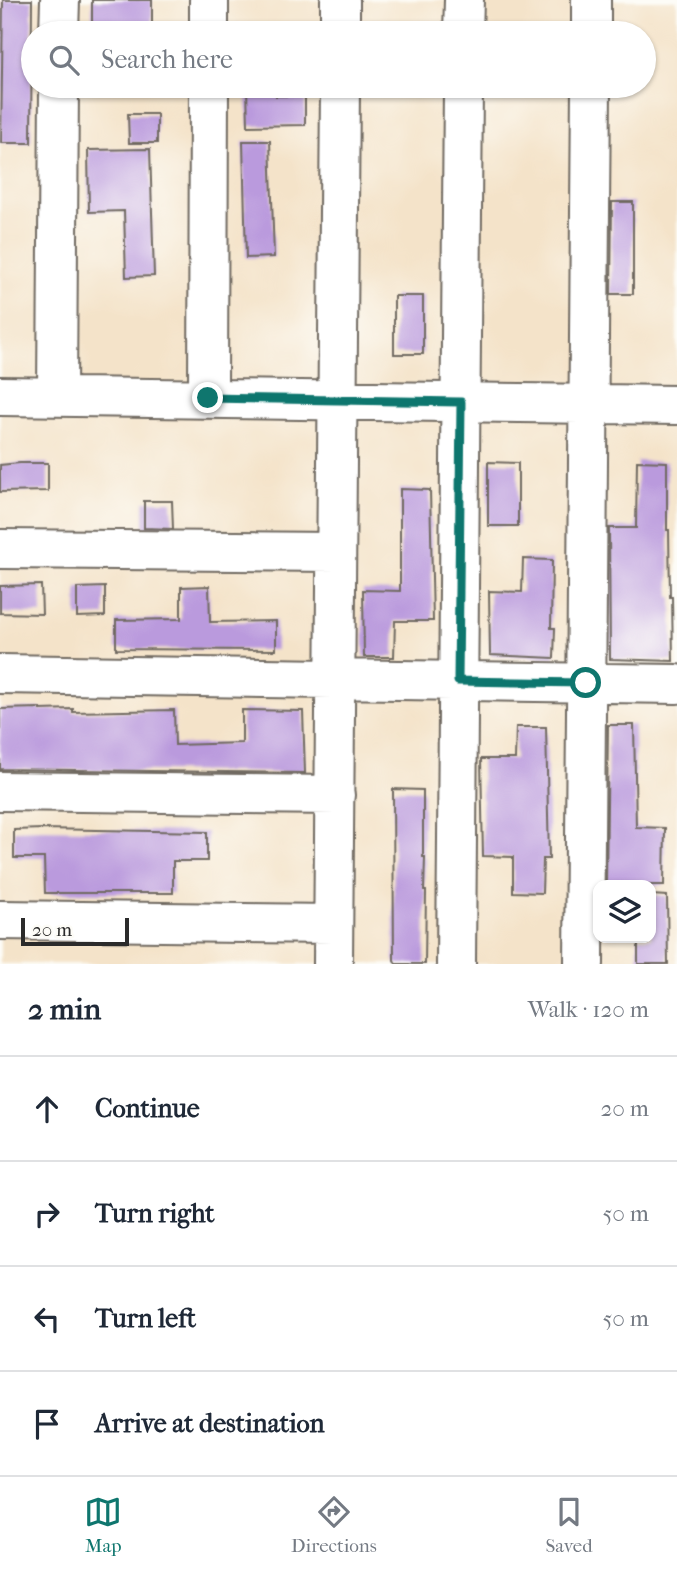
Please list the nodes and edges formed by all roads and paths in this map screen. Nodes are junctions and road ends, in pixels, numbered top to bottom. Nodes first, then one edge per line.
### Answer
1 (60, 0) edge
2 (209, 0) edge
3 (340, 0) edge
4 (464, 0) edge
5 (592, 0) edge
6 (59, 21) edge
7 (209, 21) edge
8 (340, 21) edge
9 (463, 21) edge
10 (591, 21) edge
11 (59, 98) edge
12 (209, 98) edge
13 (340, 98) edge
14 (463, 98) edge
15 (591, 98) edge
16 (0, 396) edge
17 (57, 396) junction
18 (208, 398) junction
19 (337, 400) junction
20 (461, 402) junction
21 (589, 404) junction
22 (677, 405) edge
23 (0, 549) edge
24 (336, 552) junction
25 (0, 674) edge
26 (335, 679) junction
27 (458, 681) junction
28 (586, 683) junction
29 (677, 684) edge
30 (0, 791) edge
31 (335, 795) junction
32 (0, 920) edge
33 (333, 924) junction
34 (333, 964) edge
35 (456, 964) edge
36 (584, 964) edge

1 - 6 street
2 - 7 street
3 - 8 street
4 - 9 street
5 - 10 street
11 - 17 street
12 - 18 street
13 - 19 street
14 - 20 street
15 - 21 street
16 - 17 street
17 - 18 street
18 - 19 street
19 - 20 street
19 - 24 street
20 - 21 street
20 - 27 street
21 - 22 street
21 - 28 street
23 - 24 street
24 - 26 street
25 - 26 street
26 - 27 street
26 - 31 street
27 - 28 street
27 - 35 street
28 - 29 street
28 - 36 street
30 - 31 street
31 - 33 street
32 - 33 street
33 - 34 street

